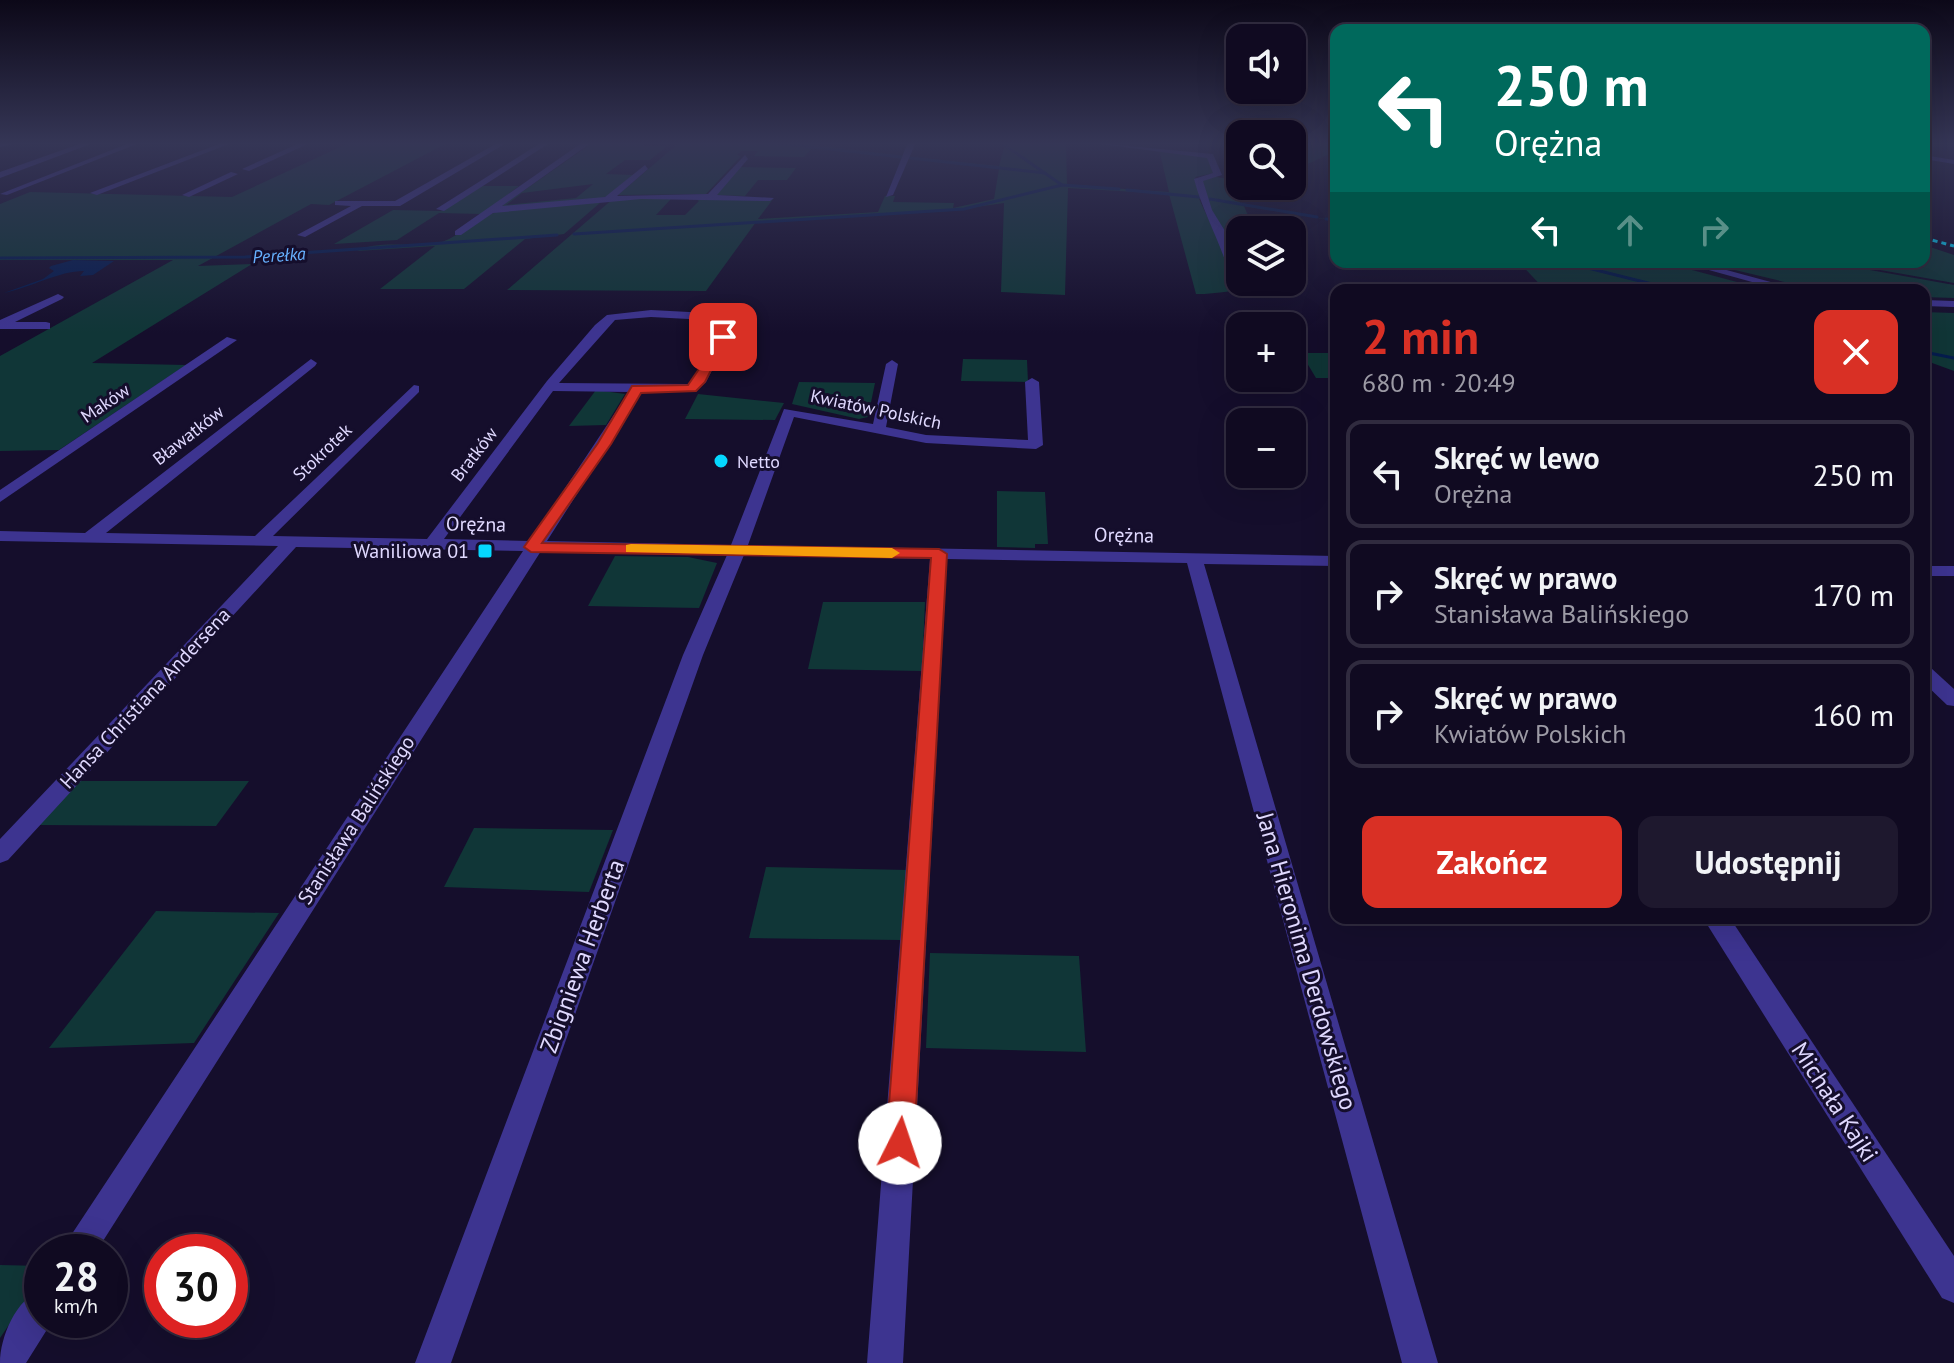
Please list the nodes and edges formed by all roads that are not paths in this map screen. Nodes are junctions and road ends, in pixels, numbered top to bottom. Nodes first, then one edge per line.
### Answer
1 (361, 206) edge
2 (446, 206) edge
3 (498, 206) edge
4 (535, 206) edge
5 (1207, 206) edge
6 (441, 209) dead end
7 (492, 210) junction
8 (458, 233) dead end
9 (302, 235) dead end
10 (1226, 251) edge
11 (1708, 268) edge
12 (1771, 284) edge
13 (58, 297) dead end
14 (1930, 303) edge
15 (1954, 304) edge
16 (0, 325) edge
17 (46, 326) dead end
18 (231, 340) dead end
19 (311, 363) dead end
20 (892, 364) dead end
21 (1032, 382) dead end
22 (551, 387) junction
23 (414, 389) dead end
24 (637, 389) junction
25 (789, 412) joint
26 (879, 429) junction
27 (0, 497) edge
28 (0, 536) edge
29 (89, 538) junction
30 (258, 542) junction
31 (290, 543) junction
32 (430, 546) junction
33 (531, 547) junction
34 (737, 551) junction
35 (939, 554) junction
36 (1194, 559) junction
37 (1330, 561) edge
38 (1930, 571) edge
39 (1954, 571) edge
40 (1930, 678) edge
41 (1954, 700) edge
42 (0, 854) edge
43 (1720, 924) edge
44 (89, 1234) edge
45 (1954, 1286) edge
46 (24, 1334) edge
47 (6, 1363) edge
48 (433, 1363) edge
49 (885, 1363) edge
50 (1420, 1363) edge

1 - 9 street
2 - 6 street
3 - 7 street
4 - 7 street
5 - 10 street
7 - 8 street
11 - 12 street
13 - 16 street
14 - 15 street
16 - 17 street
18 - 27 street, Maków
19 - 29 street, Bławatków
20 - 26 street
21 - 26 street, Kwiatów Polskich
22 - 24 street
22 - 24 street, Bratków
22 - 32 street, Bratków
23 - 30 street, Stokrotek
24 - 33 street, Stanisława Balińskiego
25 - 26 street, Kwiatów Polskich
25 - 34 street, Zbigniewa Herberta
28 - 29 street, Orężna
29 - 30 street, Orężna
30 - 31 street, Orężna
31 - 32 street, Orężna
31 - 42 street, Hansa Christiana Andersena
32 - 33 street, Orężna
33 - 34 street, Orężna
33 - 44 street, Stanisława Balińskiego
34 - 35 street, Orężna
34 - 48 street, Zbigniewa Herberta
35 - 36 street, Orężna
35 - 49 street
36 - 37 street, Orężna
36 - 50 street, Jana Hieronima Derdowskiego
38 - 39 street
40 - 41 street
43 - 45 street, Michała Kajki
46 - 47 street

